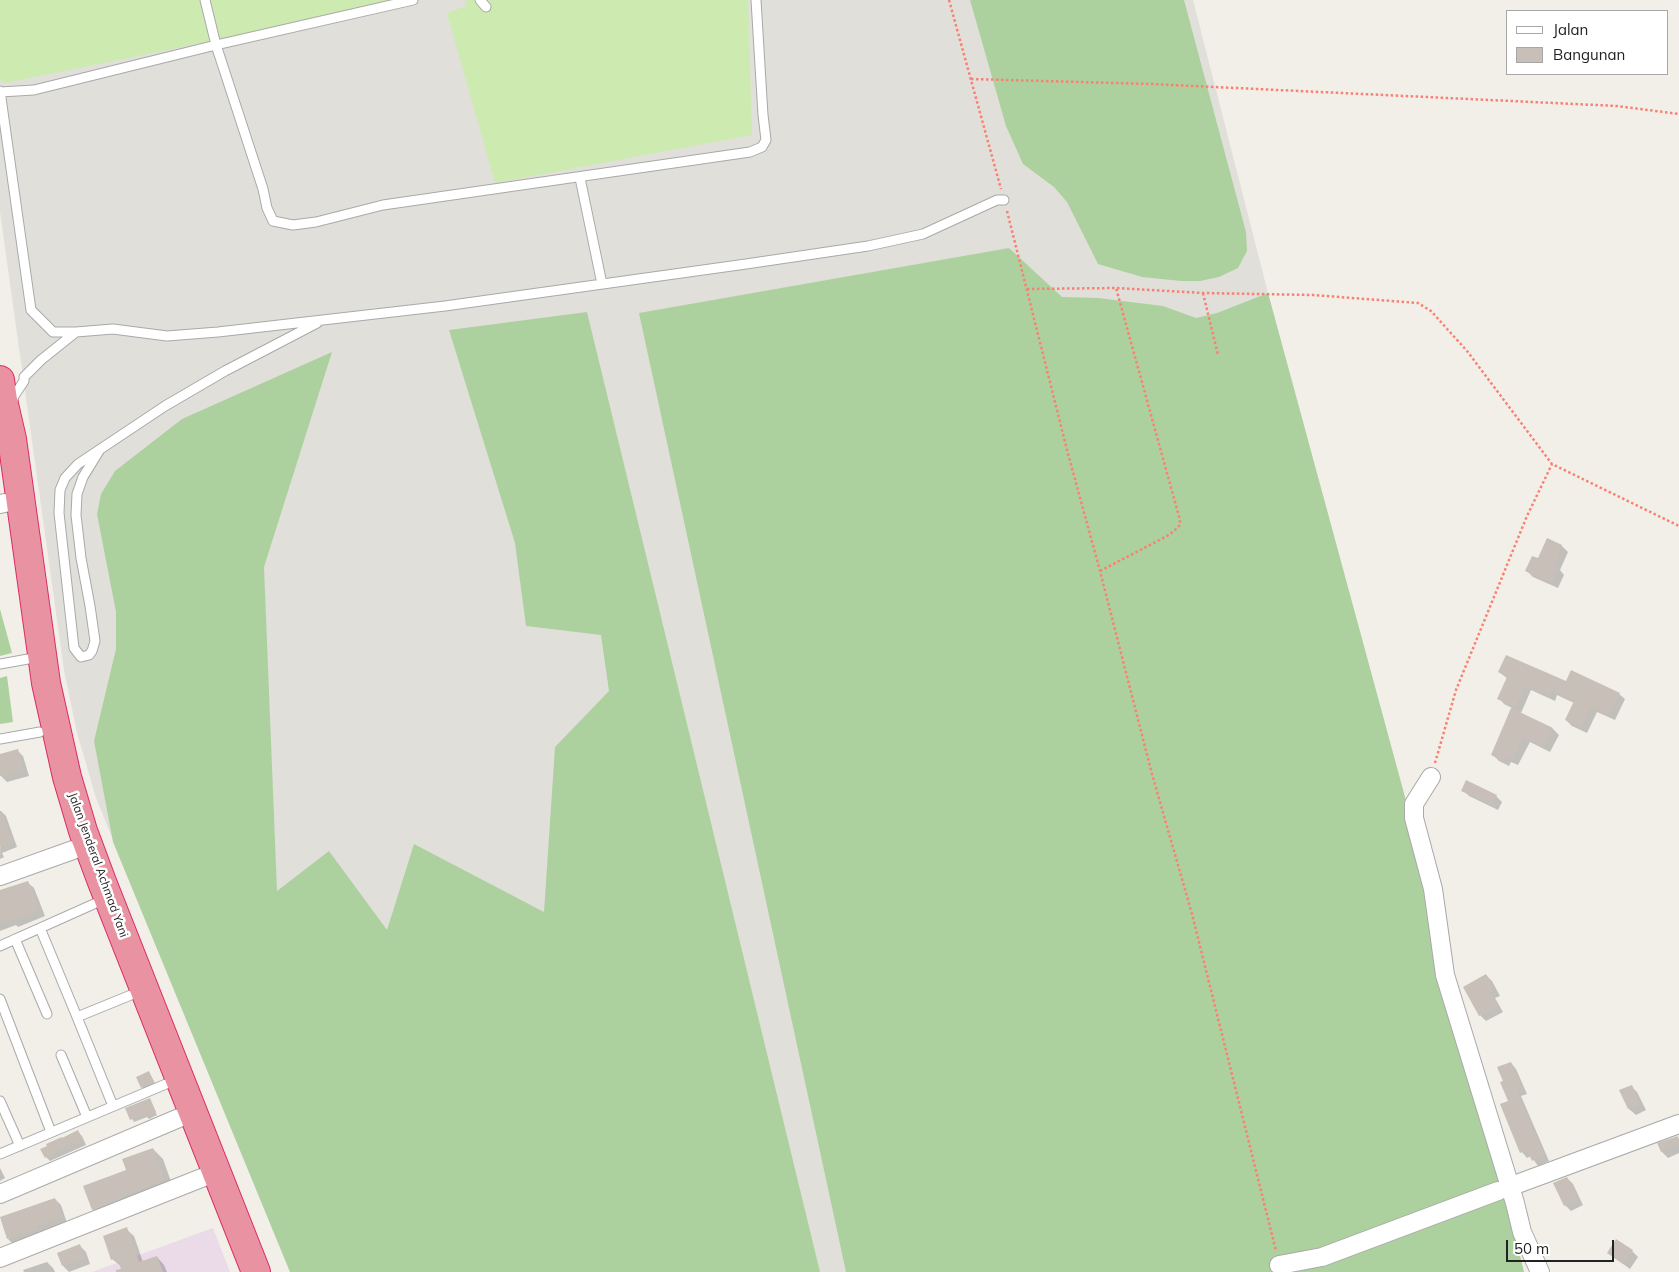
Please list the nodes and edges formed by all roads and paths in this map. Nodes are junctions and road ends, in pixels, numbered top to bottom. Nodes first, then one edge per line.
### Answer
1 (205, 0) edge
2 (412, 0) edge
3 (756, 0) edge
4 (949, 0) edge
5 (216, 45) junction
6 (971, 79) junction
7 (0, 92) edge
8 (1679, 114) edge
9 (580, 178) junction
10 (1004, 200) junction
11 (602, 284) junction
12 (1116, 288) junction
13 (1028, 289) junction
14 (1203, 293) junction
15 (323, 320) junction
16 (76, 332) junction
17 (1218, 356) dead end
18 (0, 380) edge
19 (6, 450) edge
20 (99, 451) junction
21 (1552, 464) junction
22 (2, 504) edge
23 (1679, 526) edge
24 (1100, 571) junction
25 (28, 659) junction
26 (0, 664) edge
27 (40, 732) junction
28 (0, 739) edge
29 (1430, 777) joint
30 (73, 850) junction
31 (0, 876) edge
32 (96, 891) junction
33 (40, 928) junction
34 (15, 939) junction
35 (0, 946) edge
36 (131, 995) junction
37 (0, 999) edge
38 (47, 1014) dead end
39 (77, 1016) junction
40 (61, 1055) dead end
41 (166, 1084) junction
42 (0, 1101) edge
43 (112, 1106) junction
44 (87, 1117) junction
45 (179, 1118) junction
46 (1679, 1124) edge
47 (51, 1132) junction
48 (20, 1146) junction
49 (0, 1154) edge
50 (204, 1177) junction
51 (1504, 1189) junction
52 (0, 1194) edge
53 (0, 1258) edge
54 (1279, 1265) joint
55 (241, 1272) edge
56 (256, 1272) edge
57 (1540, 1272) edge

1 - 5 lane
2 - 5 lane
3 - 9 lane
4 - 6 path
5 - 7 lane
5 - 9 lane
6 - 8 path
6 - 10 path
7 - 16 lane
9 - 11 lane
10 - 11 lane
10 - 13 path
11 - 15 lane
12 - 13 path
12 - 14 path
12 - 24 path
13 - 24 path
14 - 17 path
14 - 21 path
15 - 16 lane
15 - 20 lane
16 - 19 lane
18 - 19 highway, Jalan Jenderal Achmad Yani
19 - 22 highway, Jalan Jenderal Achmad Yani
19 - 32 highway, Jalan Jenderal Achmad Yani
20 - 20 lane
21 - 23 path
21 - 29 path
22 - 25 highway, Jalan Jenderal Achmad Yani
24 - 54 path
25 - 26 lane
25 - 27 highway, Jalan Jenderal Achmad Yani
27 - 28 lane
27 - 30 highway, Jalan Jenderal Achmad Yani
29 - 51 street
30 - 31 street
30 - 32 highway, Jalan Jenderal Achmad Yani
32 - 33 lane
32 - 36 highway, Jalan Jenderal Achmad Yani
32 - 56 highway, Jalan Jenderal Achmad Yani
33 - 34 lane
33 - 39 lane
34 - 35 lane
34 - 38 lane
36 - 39 lane
36 - 41 highway, Jalan Jenderal Achmad Yani
37 - 47 lane
39 - 43 lane
40 - 44 lane
41 - 43 lane
41 - 45 highway, Jalan Jenderal Achmad Yani
42 - 48 lane
43 - 44 lane
44 - 47 lane
45 - 50 highway, Jalan Jenderal Achmad Yani
45 - 52 street
46 - 51 street
47 - 48 lane
48 - 49 lane
50 - 53 street
50 - 55 highway, Jalan Jenderal Achmad Yani
51 - 54 street
51 - 57 street

